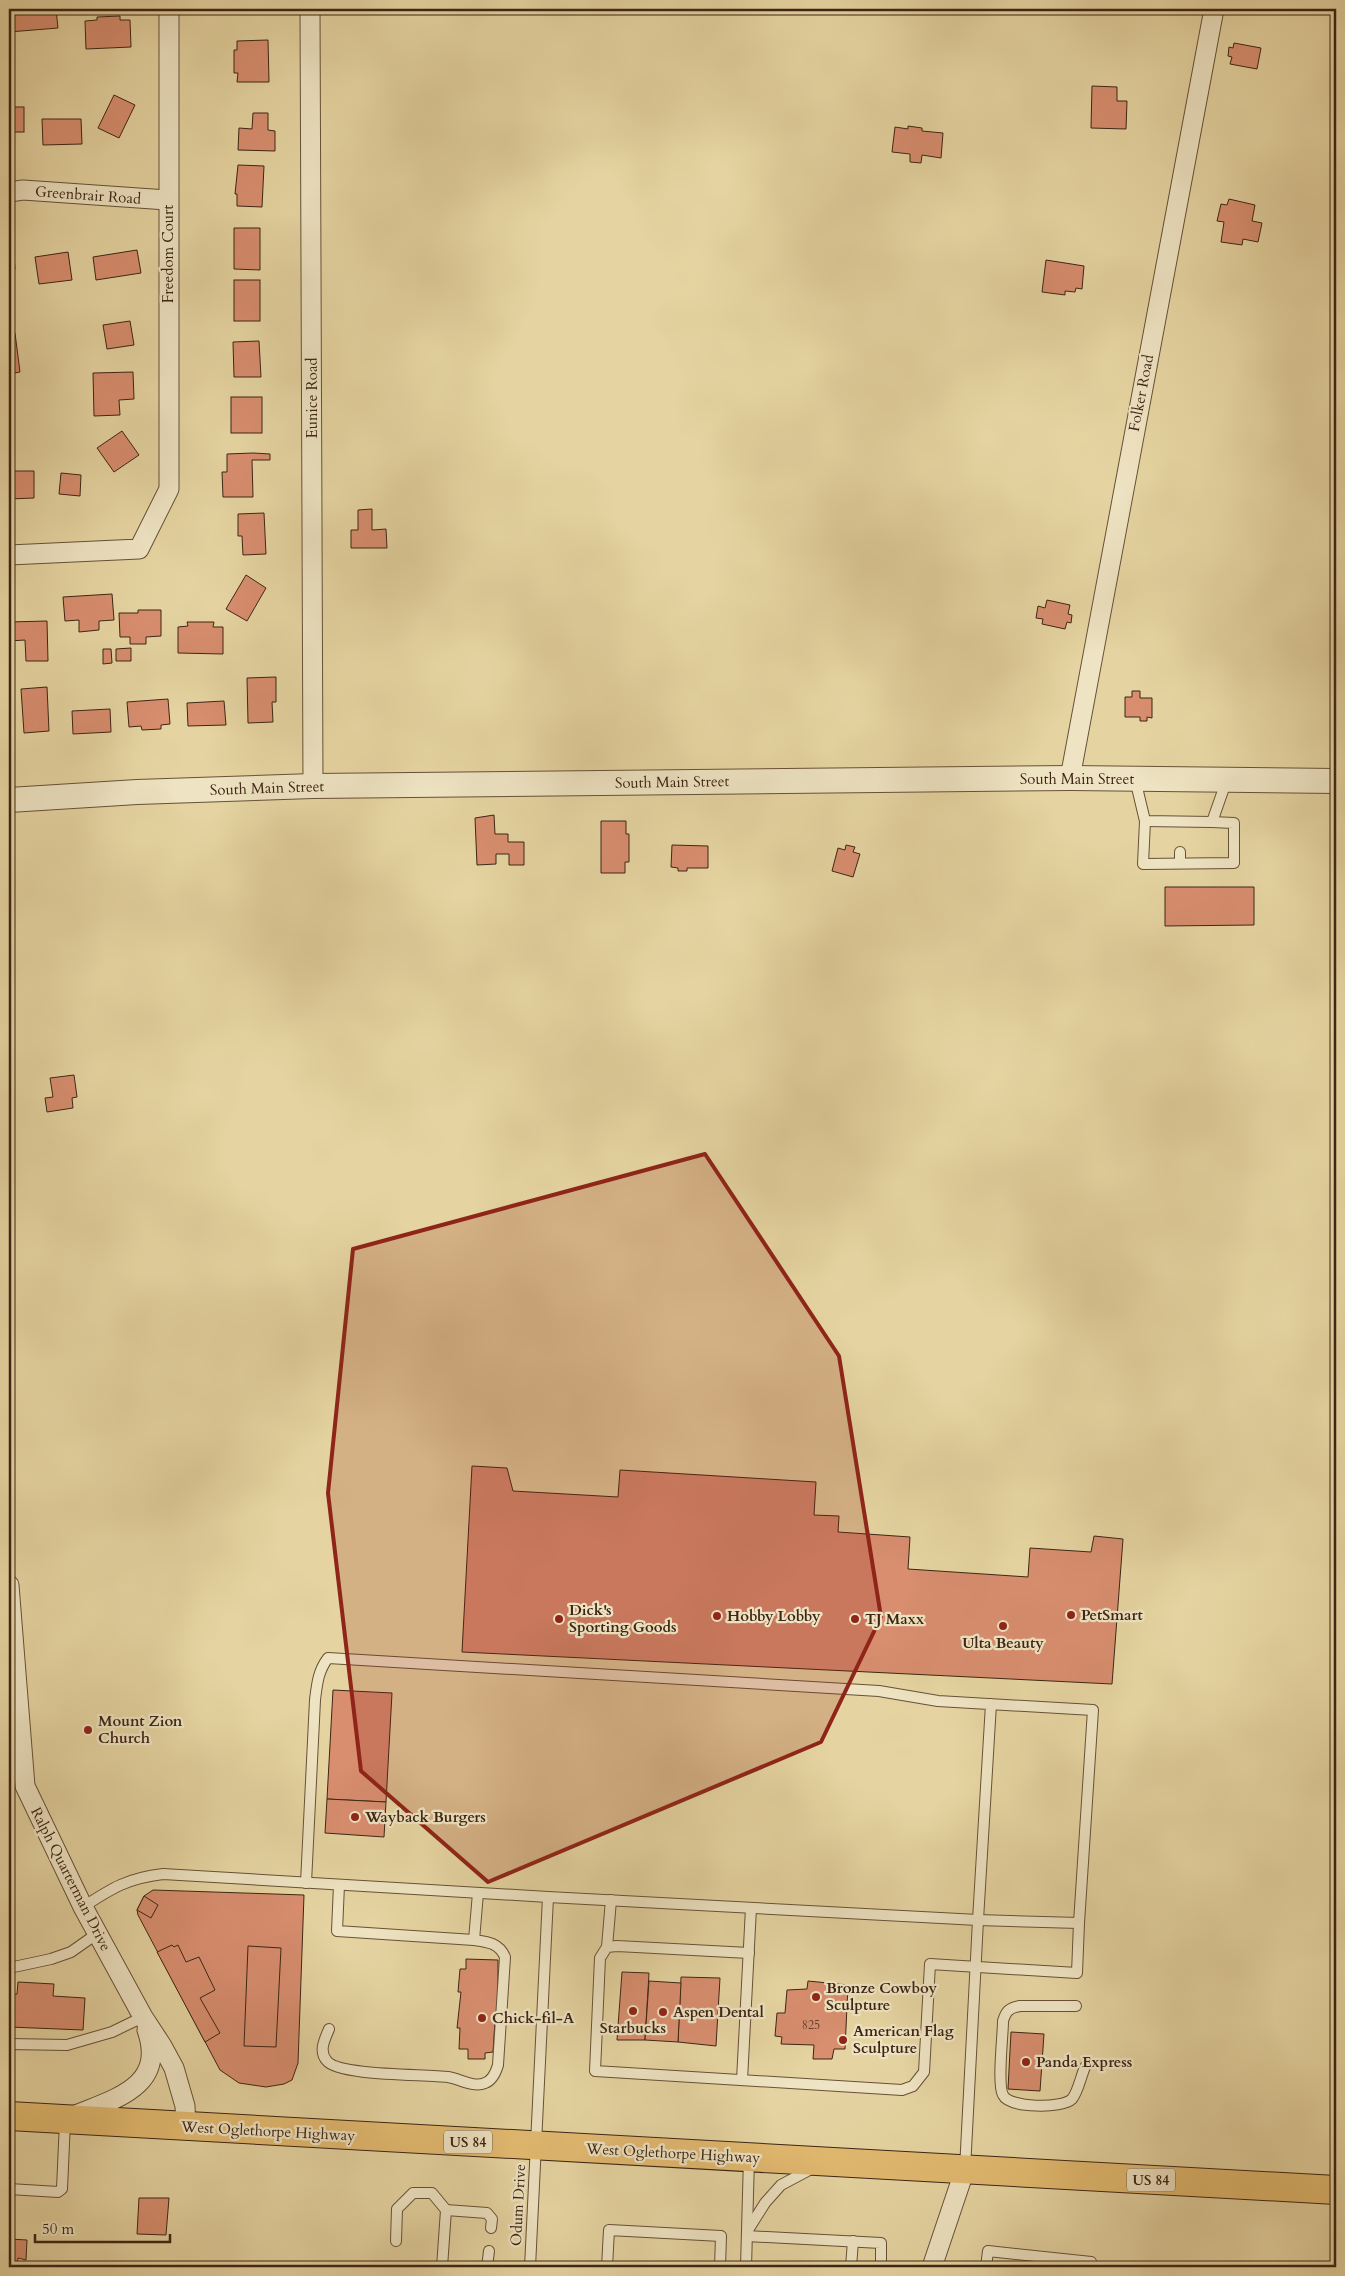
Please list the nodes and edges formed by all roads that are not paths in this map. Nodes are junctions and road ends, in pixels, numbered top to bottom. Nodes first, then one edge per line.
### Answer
1 (169, 9) edge
2 (310, 9) edge
3 (1214, 9) edge
4 (9, 192) edge
5 (167, 200) junction
6 (9, 555) edge
7 (1070, 778) junction
8 (1135, 780) junction
9 (1336, 781) edge
10 (1226, 782) junction
11 (313, 786) junction
12 (9, 800) edge
13 (1145, 821) junction
14 (1212, 822) junction
15 (1180, 852) dead end
16 (1180, 863) junction
17 (9, 1585) edge
18 (991, 1704) junction
19 (306, 1882) junction
20 (339, 1885) junction
21 (478, 1892) junction
22 (548, 1897) junction
23 (611, 1900) junction
24 (83, 1907) junction
25 (751, 1908) junction
26 (978, 1920) junction
27 (1079, 1923) junction
28 (98, 1933) junction
29 (474, 1940) junction
30 (607, 1948) junction
31 (749, 1953) junction
32 (976, 1967) junction
33 (9, 1968) edge
34 (1076, 2006) dead end
35 (143, 2017) junction
36 (329, 2029) dead end
37 (9, 2044) edge
38 (1085, 2067) dead end
39 (742, 2080) junction
40 (9, 2116) edge
41 (65, 2119) junction
42 (186, 2126) junction
43 (537, 2146) junction
44 (750, 2157) junction
45 (826, 2162) junction
46 (965, 2169) junction
47 (9, 2189) edge
48 (1336, 2190) edge
49 (446, 2210) junction
50 (491, 2228) dead end
51 (747, 2234) junction
52 (396, 2241) dead end
53 (853, 2241) junction
54 (489, 2250) dead end
55 (442, 2267) edge
56 (487, 2267) edge
57 (530, 2267) edge
58 (607, 2267) edge
59 (720, 2267) edge
60 (746, 2267) edge
61 (852, 2267) edge
62 (881, 2267) edge
63 (932, 2267) edge
64 (986, 2267) edge
65 (1091, 2267) edge

1 - 5 street, Freedom Court
2 - 11 street, Eunice Road
3 - 7 street, Folker Road
4 - 5 street, Greenbrair Road
5 - 6 street, Freedom Court
7 - 8 street, South Main Street
7 - 11 street, South Main Street
8 - 10 street, South Main Street
8 - 13 lane
9 - 10 street, South Main Street
10 - 14 lane
11 - 12 street, South Main Street
13 - 14 lane
13 - 16 lane
14 - 16 lane
15 - 16 lane
17 - 24 street, Ralph Quarterman Drive
18 - 19 lane
18 - 26 lane
18 - 27 lane
19 - 20 lane
19 - 24 lane
20 - 21 lane
20 - 29 lane
21 - 22 lane
21 - 29 lane
22 - 23 lane
22 - 43 lane, Odum Drive
23 - 25 lane
23 - 30 lane
24 - 28 street, Ralph Quarterman Drive
25 - 26 lane
25 - 31 lane
26 - 27 lane
26 - 32 lane
27 - 32 lane
28 - 33 lane
28 - 35 street, Ralph Quarterman Drive
29 - 36 lane
30 - 31 lane
30 - 39 lane
31 - 39 lane
32 - 39 lane
32 - 46 lane
34 - 38 lane
35 - 37 lane
35 - 41 street, Ralph Quarterman Drive
35 - 42 street, Ralph Quarterman Drive
40 - 41 highway, West Oglethorpe Highway / US 84
41 - 42 highway, West Oglethorpe Highway / US 84
41 - 47 lane
42 - 43 highway, West Oglethorpe Highway / US 84
43 - 44 highway, West Oglethorpe Highway / US 84
43 - 57 lane, Odum Drive
44 - 45 highway, West Oglethorpe Highway / US 84
44 - 51 lane
45 - 46 highway, West Oglethorpe Highway / US 84
45 - 51 lane
46 - 48 highway, West Oglethorpe Highway / US 84
46 - 63 street
49 - 50 lane
49 - 52 lane
49 - 55 lane
51 - 53 lane
51 - 60 lane
53 - 61 lane
53 - 62 lane
54 - 56 lane
58 - 59 lane
64 - 65 lane

